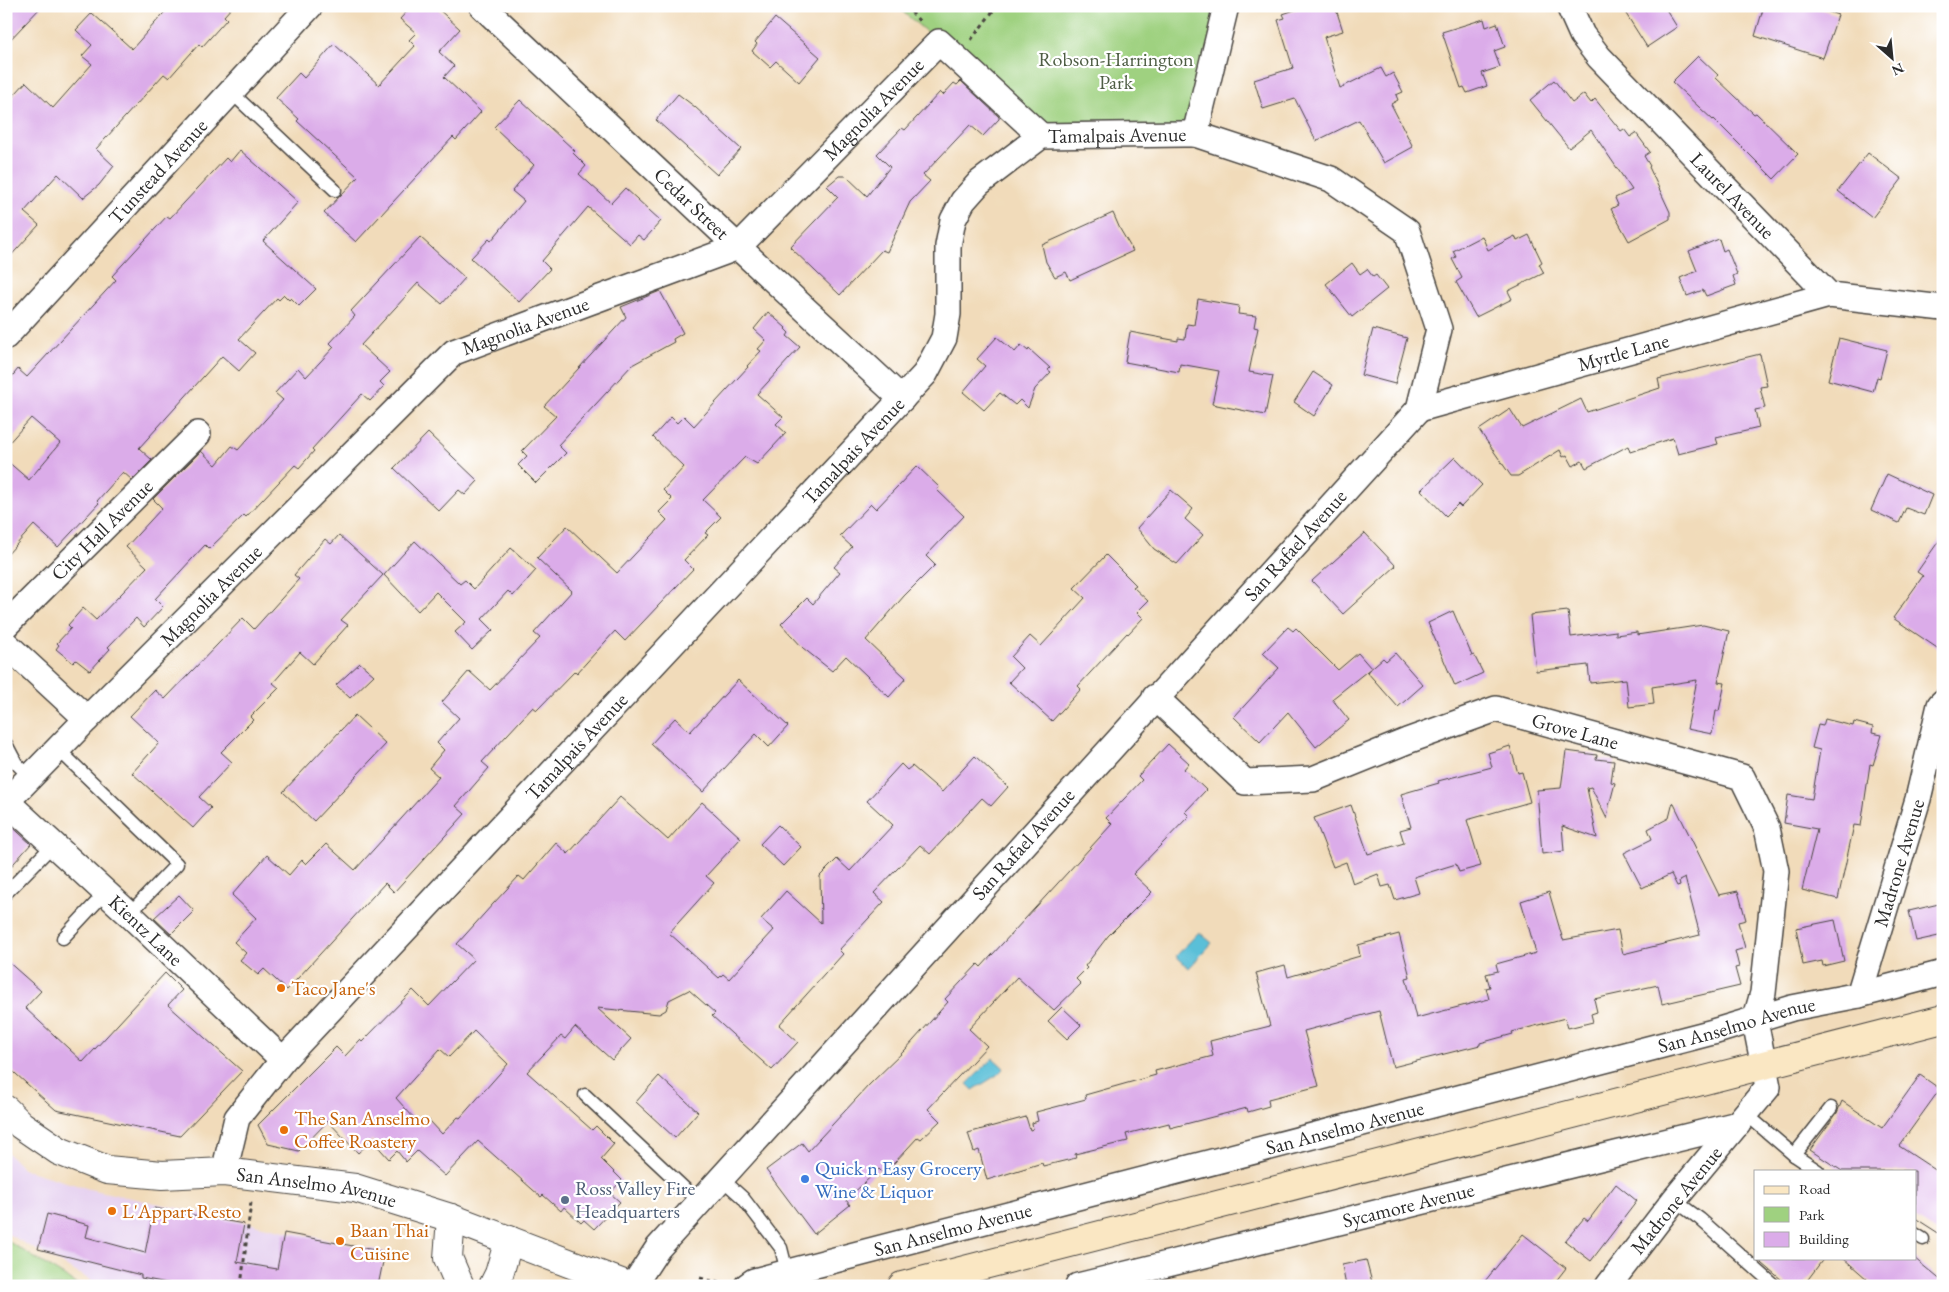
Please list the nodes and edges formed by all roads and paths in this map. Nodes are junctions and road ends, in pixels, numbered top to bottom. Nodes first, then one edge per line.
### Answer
1 (310, 6) edge
2 (482, 6) edge
3 (997, 6) edge
4 (1226, 6) edge
5 (1569, 6) edge
6 (957, 58) junction
7 (231, 92) junction
8 (1195, 134) junction
9 (1041, 136) junction
10 (335, 190) dead end
11 (738, 247) junction
12 (1829, 295) junction
13 (1943, 308) edge
14 (6, 336) edge
15 (902, 399) junction
16 (1419, 408) junction
17 (198, 434) dead end
18 (6, 625) edge
19 (6, 644) edge
20 (1155, 698) junction
21 (1943, 702) edge
22 (87, 719) junction
23 (6, 744) edge
24 (58, 749) junction
25 (30, 777) junction
26 (6, 802) edge
27 (53, 845) junction
28 (106, 892) junction
29 (6, 893) edge
30 (129, 914) junction
31 (63, 938) dead end
32 (1943, 973) edge
33 (1859, 995) junction
34 (1943, 1019) edge
35 (1755, 1021) junction
36 (283, 1060) junction
37 (1764, 1064) junction
38 (585, 1095) dead end
39 (1831, 1108) dead end
40 (6, 1110) edge
41 (1742, 1119) junction
42 (1794, 1155) junction
43 (1816, 1170) edge
44 (224, 1172) junction
45 (255, 1176) junction
46 (721, 1178) junction
47 (1674, 1200) junction
48 (699, 1202) junction
49 (450, 1218) junction
50 (509, 1240) junction
51 (787, 1272) junction
52 (700, 1278) dead end
53 (458, 1280) edge
54 (909, 1284) edge
55 (735, 1285) edge
56 (241, 1286) edge
57 (493, 1286) edge
58 (629, 1286) edge
59 (633, 1286) edge
60 (1078, 1286) edge
61 (1608, 1286) edge
62 (1775, 1286) edge

1 - 7 street, Tunstead Avenue
2 - 11 street, Cedar Street
3 - 6 path
4 - 8 street
5 - 12 street, Laurel Avenue
6 - 9 street, Magnolia Avenue
6 - 11 street, Magnolia Avenue
7 - 10 lane
7 - 14 street, Tunstead Avenue
8 - 9 street, Tamalpais Avenue
8 - 16 street, Tamalpais Avenue
9 - 15 street, Tamalpais Avenue
11 - 15 street, Cedar Street
11 - 22 street, Magnolia Avenue
12 - 13 street
12 - 16 street, Myrtle Lane
15 - 36 street, Tamalpais Avenue
16 - 20 street, San Rafael Avenue
17 - 18 street, City Hall Avenue
19 - 22 street
20 - 35 street, Grove Lane
20 - 46 street, San Rafael Avenue
21 - 33 street, Madrone Avenue
22 - 24 street, Magnolia Avenue
23 - 25 lane
24 - 25 street, Magnolia Avenue
24 - 30 lane
25 - 26 street, Magnolia Avenue
26 - 27 street, Kientz Lane
27 - 28 street, Kientz Lane
27 - 29 lane
28 - 30 street, Kientz Lane
28 - 31 lane
30 - 36 street, Kientz Lane
32 - 33 street, San Anselmo Avenue
33 - 35 street, San Anselmo Avenue
34 - 37 main road
35 - 37 street, Grove Lane
35 - 51 street, San Anselmo Avenue
36 - 44 street, Tamalpais Avenue
37 - 41 street, Madrone Avenue
37 - 54 main road
38 - 48 lane
39 - 42 lane
40 - 44 street, San Anselmo Avenue
41 - 42 lane
41 - 47 street, Madrone Avenue
41 - 60 street, Sycamore Avenue
42 - 43 lane
44 - 45 street, San Anselmo Avenue
45 - 49 street, San Anselmo Avenue
45 - 56 path
46 - 48 street, San Rafael Avenue
46 - 51 lane
47 - 61 street, Madrone Avenue
47 - 62 lane
48 - 59 street, San Rafael Avenue
49 - 50 street, San Anselmo Avenue
49 - 53 street
50 - 57 street
50 - 58 street, San Anselmo Avenue
51 - 55 street, San Anselmo Avenue
52 - 55 path

